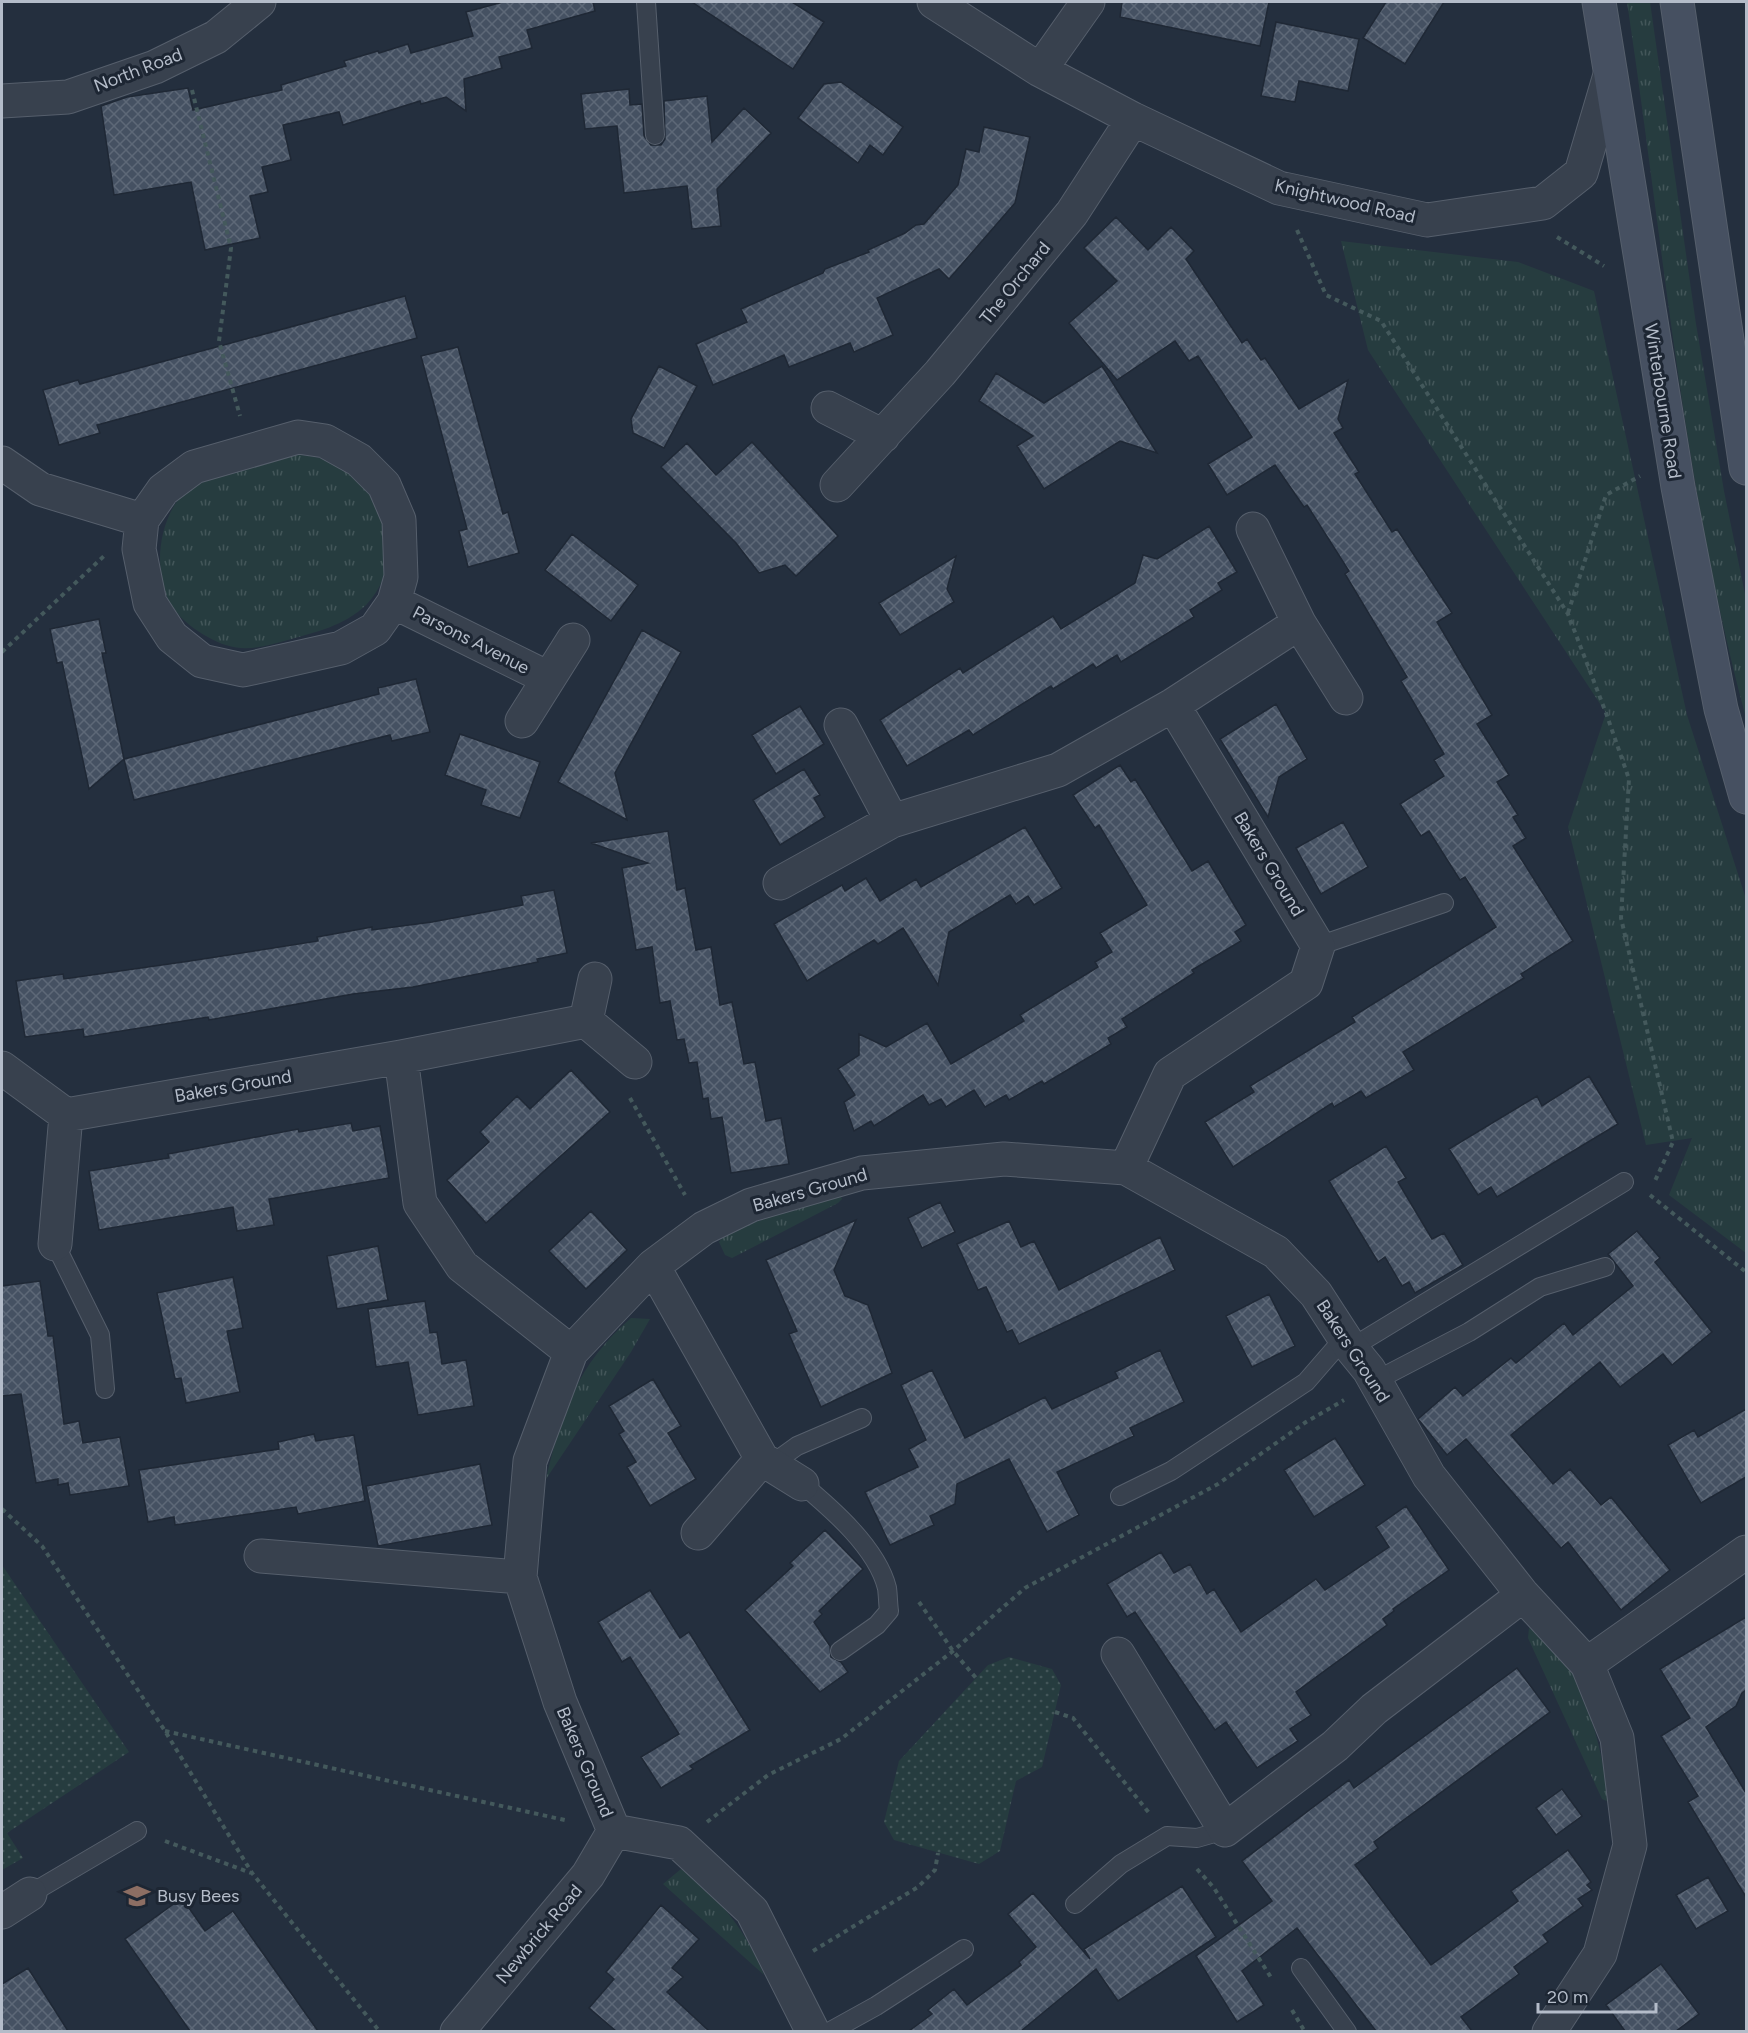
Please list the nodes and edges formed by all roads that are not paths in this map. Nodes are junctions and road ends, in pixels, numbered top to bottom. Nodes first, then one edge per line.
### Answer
1 (259, 2) edge
2 (646, 2) edge
3 (934, 2) edge
4 (1088, 2) edge
5 (1599, 2) edge
6 (1677, 2) edge
7 (1040, 70) junction
8 (1610, 75) junction
9 (2, 101) edge
10 (1133, 119) junction
11 (655, 135) dead end
12 (828, 408) dead end
13 (883, 435) junction
14 (2, 463) edge
15 (1746, 468) edge
16 (837, 485) dead end
17 (142, 519) junction
18 (1253, 529) dead end
19 (394, 602) junction
20 (1299, 623) junction
21 (573, 640) dead end
22 (548, 678) junction
23 (1346, 698) dead end
24 (1173, 705) junction
25 (522, 721) dead end
26 (841, 725) dead end
27 (1746, 796) edge
28 (892, 820) junction
29 (780, 883) dead end
30 (1444, 903) dead end
31 (1318, 946) junction
32 (595, 979) dead end
33 (586, 1021) junction
34 (400, 1057) junction
35 (635, 1062) dead end
36 (2, 1068) edge
37 (66, 1115) junction
38 (1126, 1168) junction
39 (1624, 1182) dead end
40 (55, 1244) joint
41 (653, 1266) junction
42 (1605, 1267) dead end
43 (571, 1352) junction
44 (1360, 1359) junction
45 (105, 1389) dead end
46 (862, 1418) dead end
47 (767, 1462) junction
48 (802, 1484) joint
49 (1120, 1496) dead end
50 (698, 1533) dead end
51 (1746, 1552) edge
52 (261, 1556) dead end
53 (520, 1577) junction
54 (1522, 1595) junction
55 (840, 1651) dead end
56 (1118, 1654) dead end
57 (1587, 1664) junction
58 (1225, 1830) junction
59 (137, 1831) road end
60 (614, 1831) junction
61 (30, 1894) joint
62 (1076, 1904) dead end
63 (2, 1912) edge
64 (964, 1949) dead end
65 (1301, 1968) dead end
66 (457, 2031) edge
67 (813, 2031) edge
68 (829, 2031) edge
69 (1347, 2031) edge
70 (1549, 2031) edge

1 - 9 street, North Road
2 - 11 lane
3 - 7 street, Knightwood Road
4 - 7 street
5 - 8 main road, Winterbourne Road
6 - 15 main road
7 - 10 street, Knightwood Road
8 - 10 street, Knightwood Road
8 - 27 main road, Winterbourne Road
10 - 13 street, The Orchard
12 - 13 street
13 - 16 street, The Orchard
14 - 17 street
17 - 19 street, Parsons Avenue
17 - 19 street, Parsons Avenue
18 - 20 street
19 - 22 street, Parsons Avenue
20 - 23 street
20 - 24 street
21 - 22 street, Parsons Avenue
22 - 25 street, Parsons Avenue
24 - 28 street
24 - 31 street, Bakers Ground
26 - 28 street
28 - 29 street
30 - 31 lane
31 - 38 street
32 - 33 street
33 - 34 street, Bakers Ground
33 - 35 street
34 - 37 street, Bakers Ground
34 - 43 street
36 - 37 street
37 - 40 street
38 - 41 street, Bakers Ground
38 - 44 street, Bakers Ground
39 - 44 lane
40 - 45 lane
41 - 43 street, Bakers Ground
41 - 47 street
42 - 44 lane
43 - 53 street, Bakers Ground
44 - 49 lane
44 - 54 street, Bakers Ground
46 - 47 lane
47 - 48 street
47 - 50 street
48 - 55 lane
51 - 57 street
52 - 53 street
53 - 60 street, Bakers Ground
54 - 57 street, Bakers Ground
54 - 58 street
56 - 58 street
57 - 70 street, Bakers Ground
58 - 62 lane
59 - 61 lane
60 - 66 street, Newbrick Road
60 - 67 street, Bakers Ground
61 - 63 street
64 - 68 lane
65 - 69 lane

